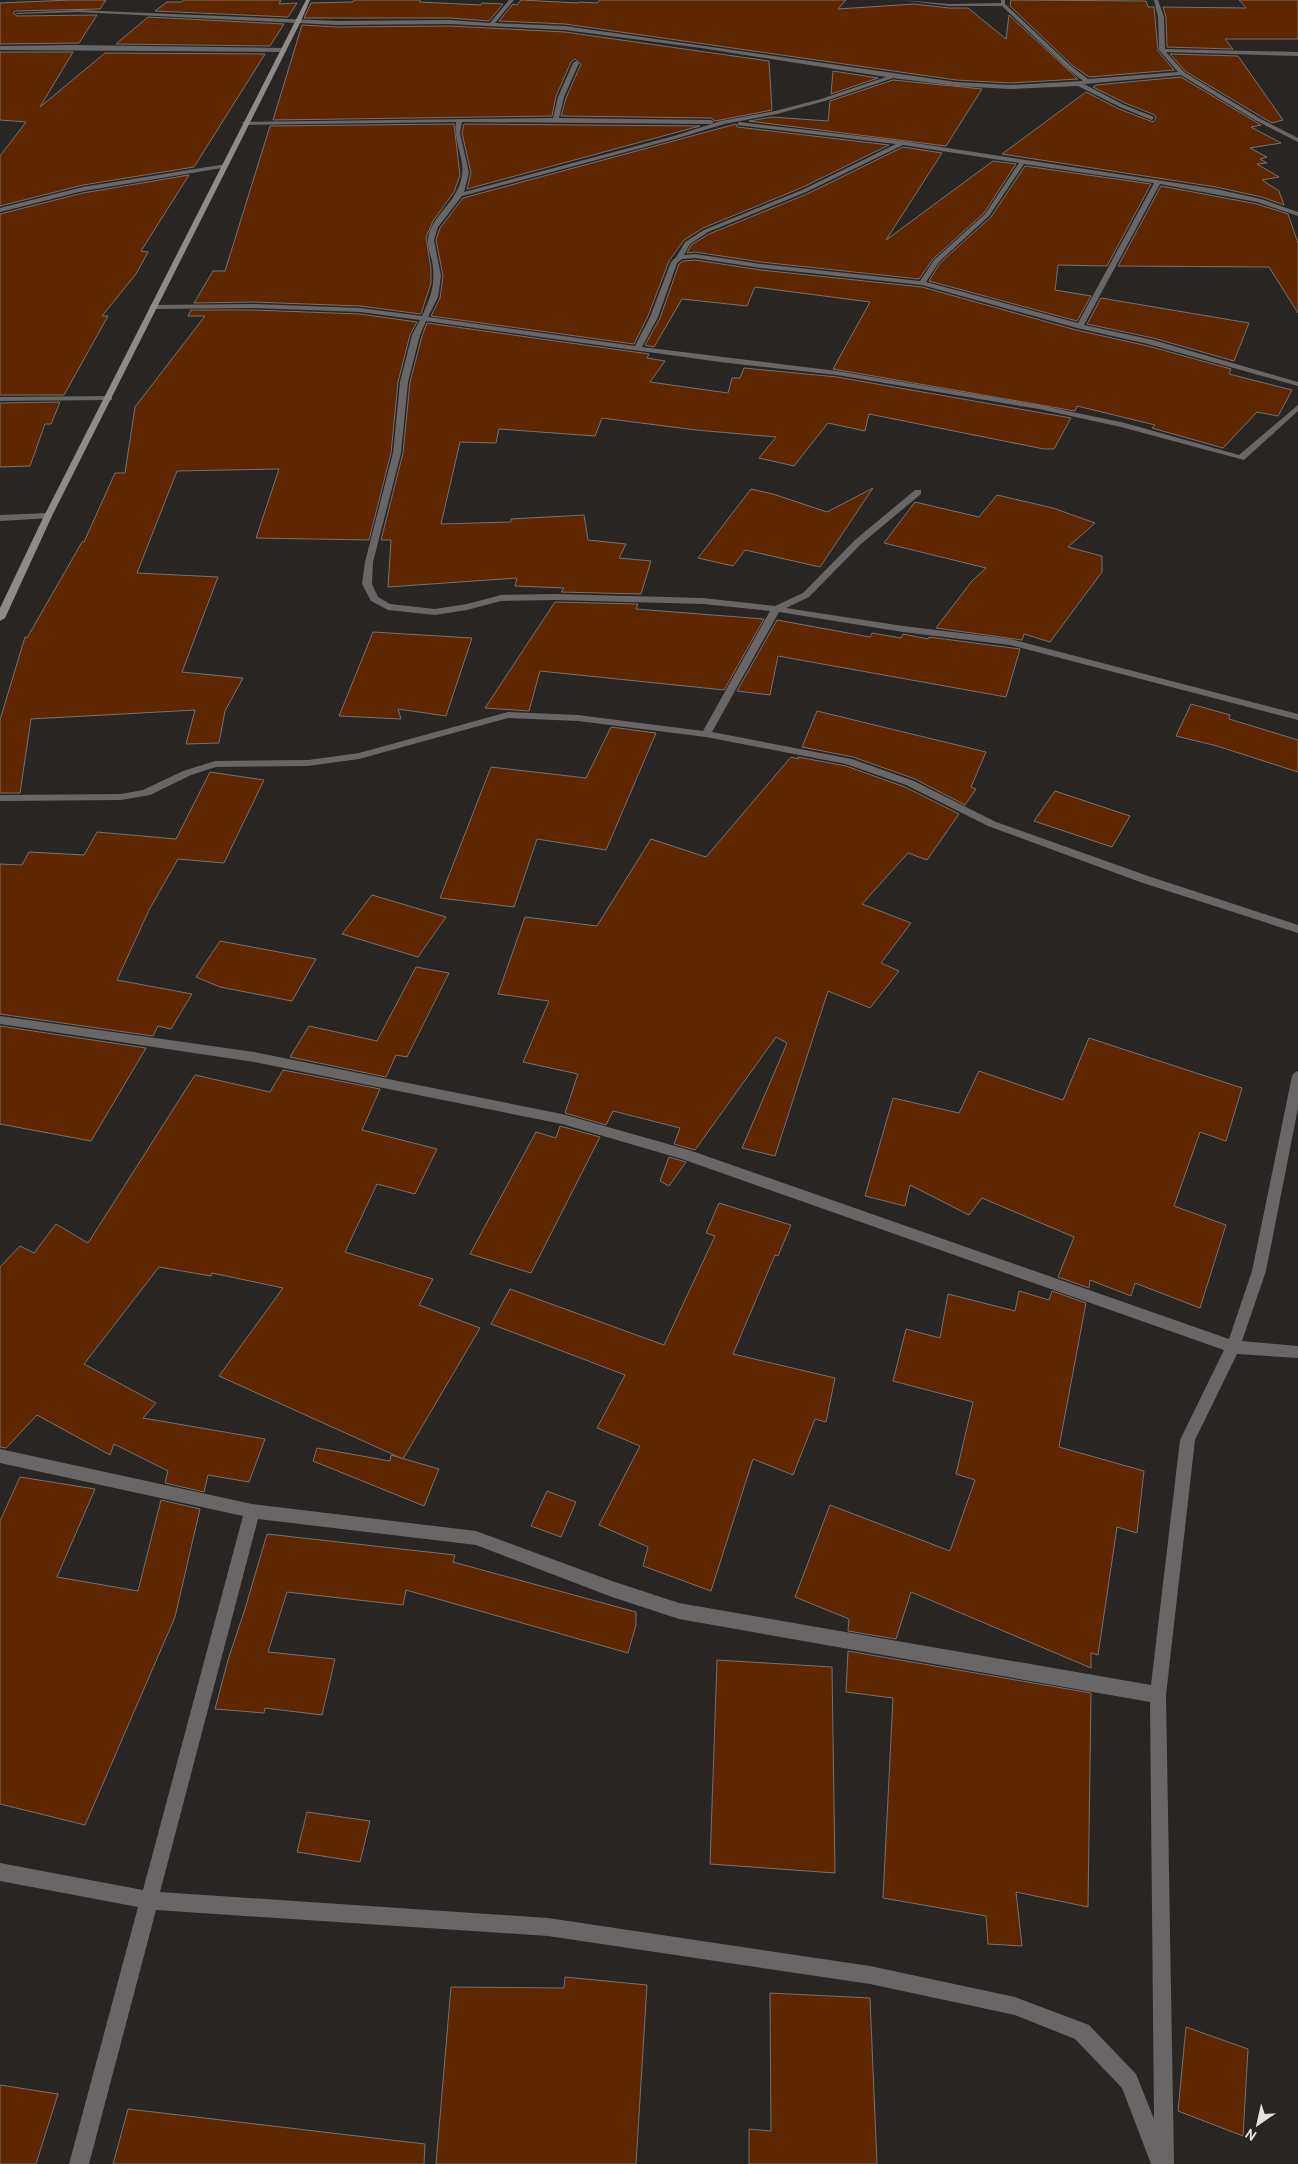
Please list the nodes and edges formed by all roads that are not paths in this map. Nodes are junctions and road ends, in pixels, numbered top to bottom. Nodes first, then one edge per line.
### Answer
1 (308, 0) edge
2 (512, 0) edge
3 (903, 0) edge
4 (1156, 0) edge
5 (1003, 2) edge
6 (17, 13) dead end
7 (298, 21) junction
8 (491, 24) junction
9 (0, 48) edge
10 (284, 50) junction
11 (1162, 50) junction
12 (1298, 54) edge
13 (576, 63) dead end
14 (1182, 73) junction
15 (893, 76) junction
16 (1087, 81) junction
17 (1079, 84) junction
18 (1152, 118) dead end
19 (556, 119) junction
20 (458, 120) junction
21 (723, 122) junction
22 (244, 123) junction
23 (1298, 140) edge
24 (902, 143) junction
25 (1023, 160) junction
26 (226, 166) junction
27 (1158, 182) junction
28 (460, 195) junction
29 (0, 210) edge
30 (1298, 214) edge
31 (680, 257) junction
32 (922, 283) junction
33 (153, 307) junction
34 (422, 319) junction
35 (1080, 326) junction
36 (637, 349) junction
37 (1298, 384) edge
38 (109, 398) junction
39 (0, 399) edge
40 (1298, 407) edge
41 (918, 492) dead end
42 (48, 516) junction
43 (0, 518) edge
44 (776, 609) junction
45 (0, 618) edge
46 (1298, 717) edge
47 (706, 734) junction
48 (0, 798) edge
49 (1298, 929) edge
50 (0, 1020) edge
51 (1298, 1076) edge
52 (1233, 1347) junction
53 (1298, 1352) edge
54 (0, 1456) edge
55 (252, 1511) junction
56 (1158, 1695) junction
57 (0, 1872) edge
58 (149, 1900) junction
59 (79, 2164) edge
60 (1163, 2164) edge

1 - 7 main road
2 - 8 street
3 - 5 street
4 - 11 street
5 - 16 street
6 - 7 street
7 - 8 street
7 - 10 main road
8 - 15 street
9 - 10 street
10 - 22 main road
11 - 12 street
11 - 14 street
13 - 19 street
14 - 16 street
14 - 23 street
15 - 17 street
15 - 21 street
16 - 17 street
17 - 18 street
19 - 20 street
19 - 21 street
20 - 22 street
20 - 28 street
21 - 24 street
21 - 28 street
22 - 26 main road
24 - 25 street
24 - 31 street
25 - 27 street
25 - 32 street
26 - 29 street
26 - 33 main road
27 - 30 street
27 - 35 street
28 - 34 street
31 - 32 street
31 - 36 street
32 - 35 street
33 - 34 street
33 - 38 main road
34 - 36 street
34 - 44 street
35 - 37 street
36 - 40 street
38 - 39 street
38 - 42 main road
41 - 44 street
42 - 43 street
42 - 45 main road
44 - 46 street
44 - 47 street
47 - 48 street
47 - 49 street
50 - 52 street
51 - 52 street
52 - 53 street
52 - 56 street
54 - 55 street
55 - 56 street
55 - 58 street
56 - 60 street
57 - 58 street
58 - 59 street
58 - 60 street

